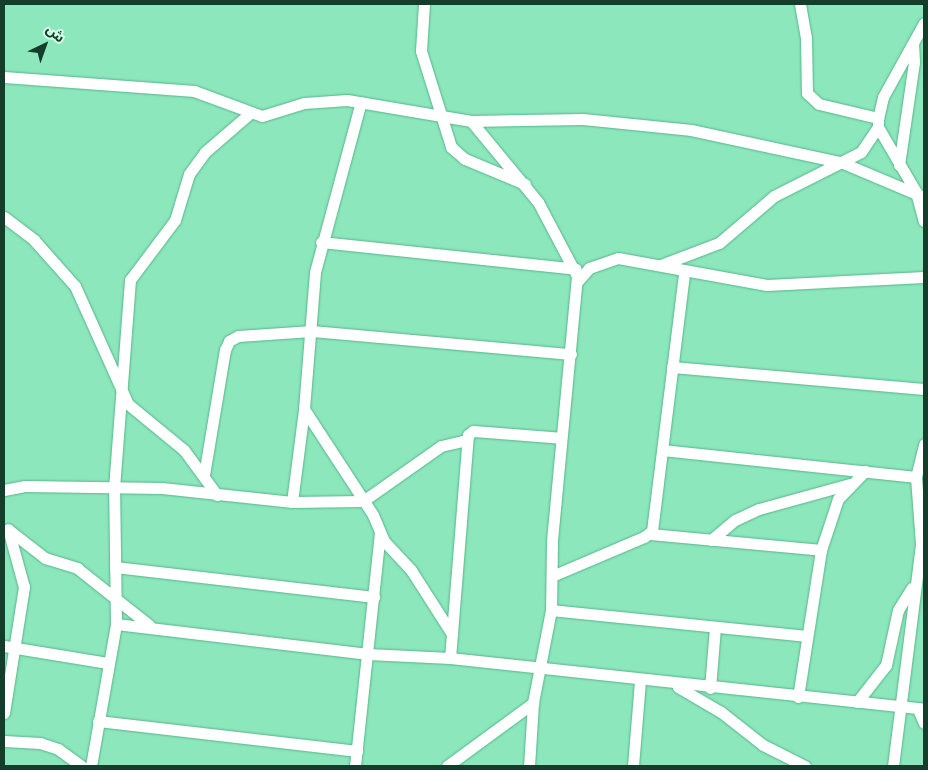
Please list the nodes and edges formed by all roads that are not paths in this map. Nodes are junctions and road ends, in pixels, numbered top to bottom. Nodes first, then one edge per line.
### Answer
1 (424, 4) edge
2 (800, 4) edge
3 (924, 23) edge
4 (912, 45) junction
5 (4, 77) edge
6 (361, 102) junction
7 (249, 114) junction
8 (439, 116) junction
9 (471, 121) junction
10 (878, 122) junction
11 (843, 163) junction
12 (899, 165) junction
13 (526, 185) junction
14 (920, 195) edge
15 (4, 217) edge
16 (924, 221) edge
17 (321, 242) junction
18 (661, 266) junction
19 (576, 269) junction
20 (684, 273) junction
21 (924, 277) edge
22 (577, 282) junction
23 (312, 331) junction
24 (571, 354) junction
25 (672, 367) junction
26 (924, 389) edge
27 (122, 392) junction
28 (304, 408) junction
29 (561, 438) junction
30 (466, 440) junction
31 (924, 444) edge
32 (663, 450) junction
33 (865, 472) junction
34 (204, 475) junction
35 (916, 477) junction
36 (851, 483) junction
37 (114, 488) junction
38 (4, 490) edge
39 (217, 496) junction
40 (363, 501) junction
41 (292, 502) junction
42 (6, 528) edge
43 (380, 533) junction
44 (650, 534) junction
45 (711, 540) junction
46 (821, 550) junction
47 (115, 567) junction
48 (552, 576) junction
49 (914, 584) junction
50 (374, 598) junction
51 (117, 602) junction
52 (551, 610) junction
53 (116, 624) junction
54 (149, 626) junction
55 (715, 627) junction
56 (452, 634) junction
57 (807, 636) junction
58 (9, 647) edge
59 (368, 654) junction
60 (450, 658) junction
61 (108, 662) junction
62 (540, 669) junction
63 (640, 680) junction
64 (672, 684) junction
65 (710, 688) junction
66 (798, 697) junction
67 (857, 702) junction
68 (533, 703) junction
69 (900, 706) junction
70 (921, 709) edge
71 (4, 713) edge
72 (98, 721) junction
73 (924, 723) edge
74 (4, 741) edge
75 (357, 751) junction
76 (81, 766) edge
77 (90, 766) edge
78 (355, 766) edge
79 (447, 766) edge
80 (529, 766) edge
81 (633, 766) edge
82 (805, 766) edge
83 (893, 766) edge

1 - 8 street
2 - 10 street
3 - 4 street
4 - 10 street
4 - 12 street
5 - 7 street
6 - 7 street
6 - 8 street
6 - 17 street
7 - 27 street
8 - 9 street
8 - 13 street
9 - 11 street
9 - 13 street
10 - 11 street
10 - 12 street
11 - 14 street
11 - 18 street
12 - 14 street
13 - 19 street
14 - 16 street
15 - 27 street
17 - 19 street
17 - 23 street
18 - 20 street
18 - 22 street
19 - 22 street
20 - 21 street
20 - 25 street
22 - 24 street
23 - 24 street
23 - 28 street
23 - 34 street
24 - 29 street
25 - 26 street
25 - 32 street
27 - 34 street
27 - 37 street
28 - 40 street
28 - 41 street
29 - 30 street
29 - 48 street
30 - 40 street
30 - 56 street
31 - 35 street
32 - 33 street
32 - 44 street
33 - 35 street
33 - 36 street
34 - 39 street
35 - 49 street
36 - 45 street
36 - 46 street
37 - 38 street
37 - 39 street
37 - 47 street
39 - 41 street
40 - 41 street
40 - 43 street
42 - 51 street
42 - 58 street
43 - 50 street
43 - 56 street
44 - 45 street
44 - 48 street
45 - 46 street
46 - 57 street
47 - 50 street
47 - 51 street
48 - 52 street
49 - 67 street
49 - 69 street
50 - 59 street
51 - 53 street
51 - 54 street
52 - 55 street
52 - 62 street
53 - 54 street
53 - 61 street
54 - 59 street
55 - 57 street
55 - 65 street
56 - 60 street
57 - 66 street
58 - 61 street
58 - 71 street
59 - 60 street
59 - 75 street
60 - 62 street
61 - 72 street
62 - 63 street
62 - 68 street
63 - 64 street
63 - 81 street
64 - 65 street
64 - 82 street
65 - 66 street
66 - 67 street
67 - 69 street
68 - 79 street
68 - 80 street
69 - 70 street
69 - 83 street
70 - 73 street
72 - 75 street
72 - 77 street
74 - 76 street
75 - 78 street

